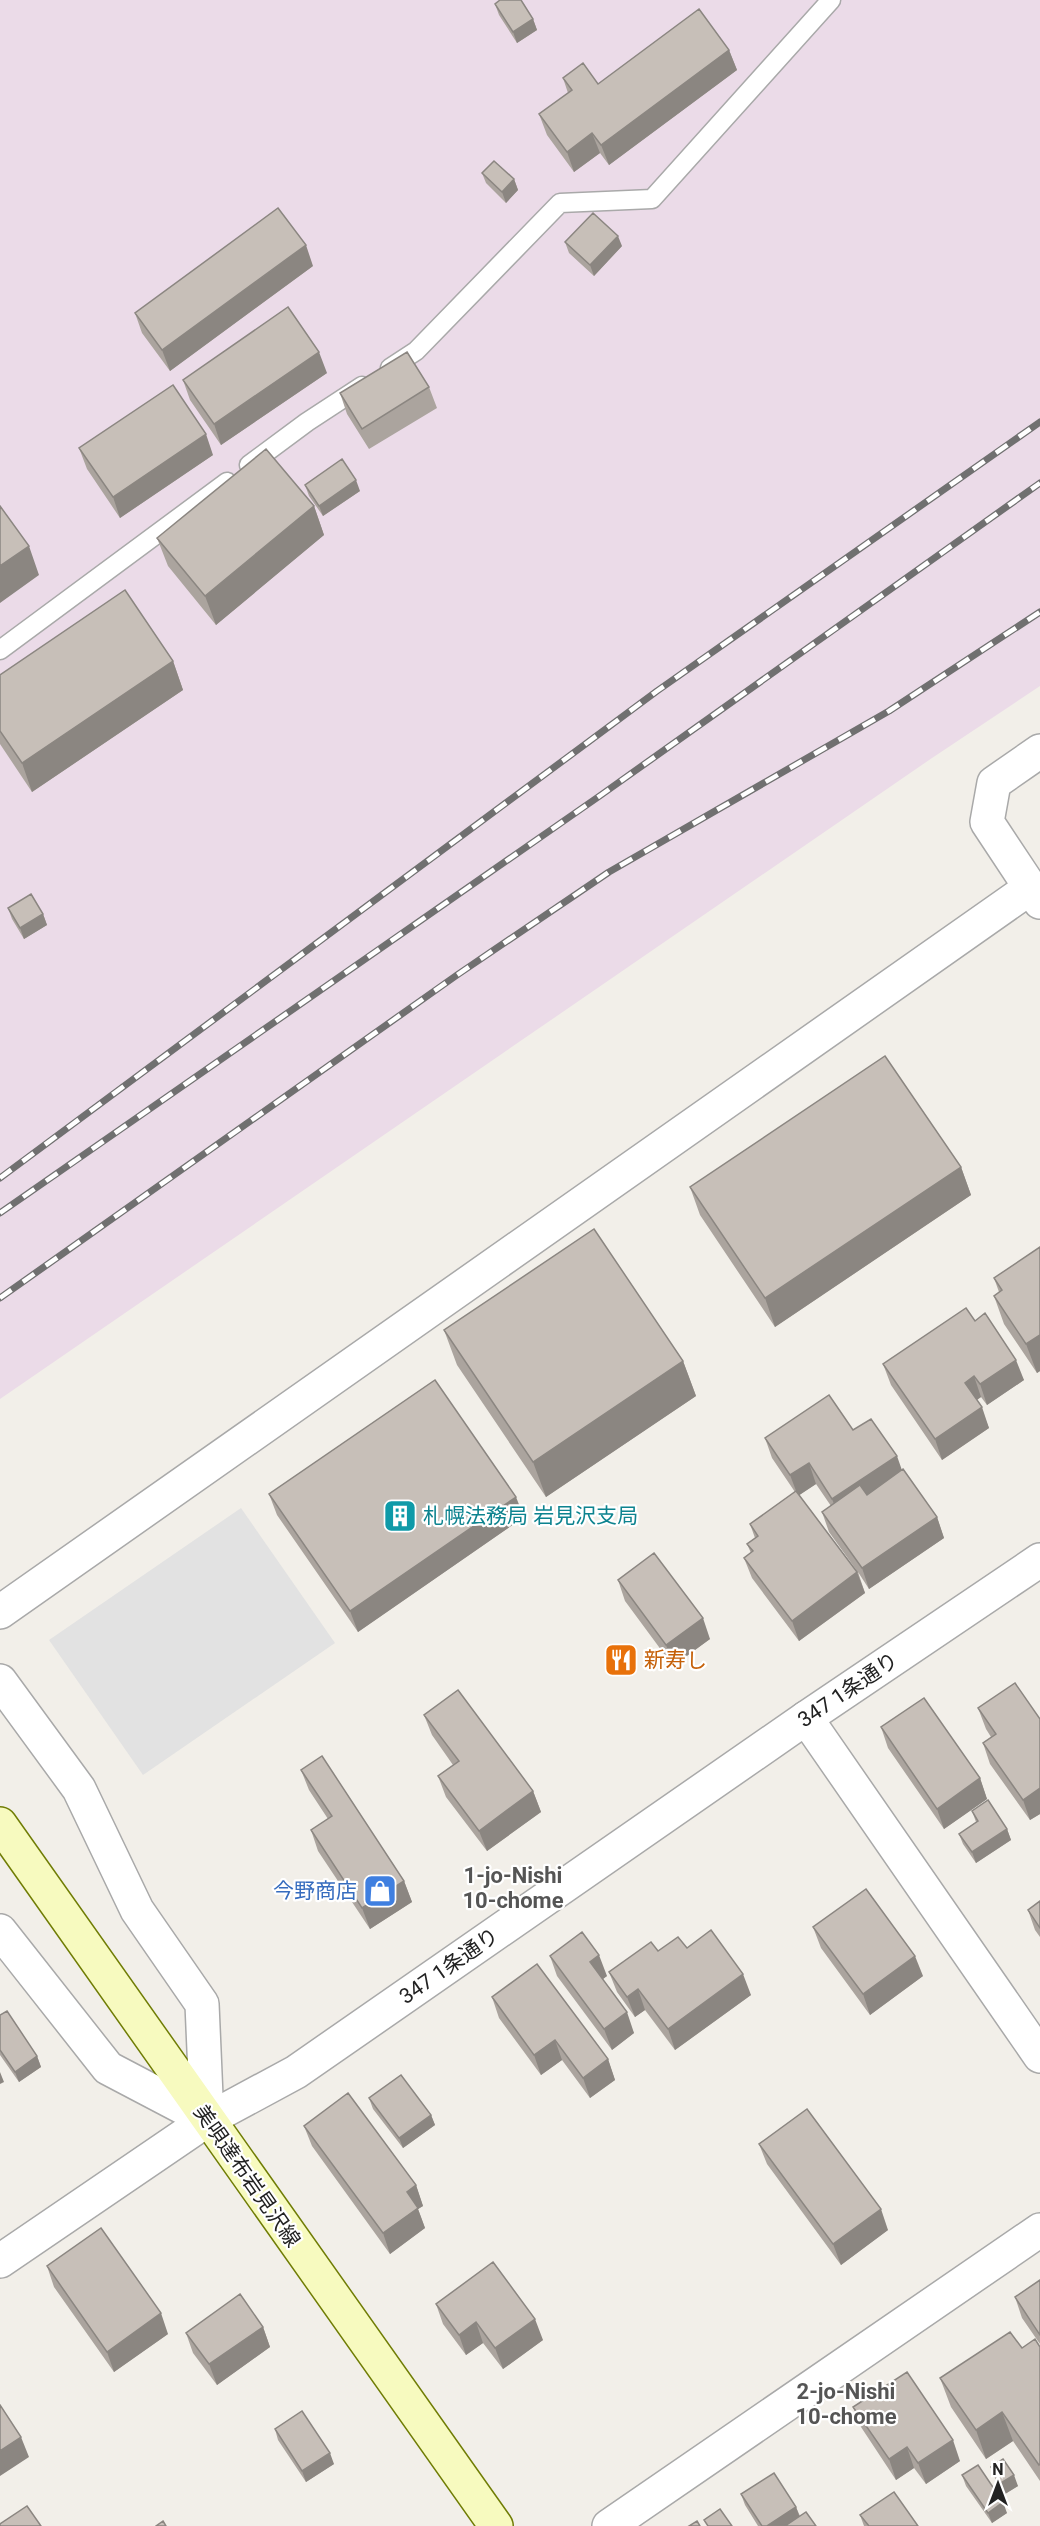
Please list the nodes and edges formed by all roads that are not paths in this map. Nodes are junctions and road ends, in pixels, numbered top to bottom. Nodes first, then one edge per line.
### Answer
1 (831, 0) edge
2 (0, 650) edge
3 (1040, 751) edge
4 (1035, 895) edge
5 (1040, 1560) edge
6 (0, 1612) edge
7 (0, 1681) edge
8 (806, 1718) junction
9 (0, 1824) edge
10 (0, 1931) edge
11 (1040, 2056) edge
12 (207, 2120) junction
13 (1040, 2230) edge
14 (0, 2261) edge
15 (496, 2526) edge
16 (609, 2526) edge

1 - 2 lane
3 - 4 street
4 - 6 street
5 - 8 street, 347 1条通り
7 - 12 street
8 - 11 street
8 - 12 street, 347 1条通り
9 - 12 main road, 美唄達布岩見沢線
10 - 12 street
12 - 14 street, 347 1条通り
12 - 15 main road, 美唄達布岩見沢線
13 - 16 street

